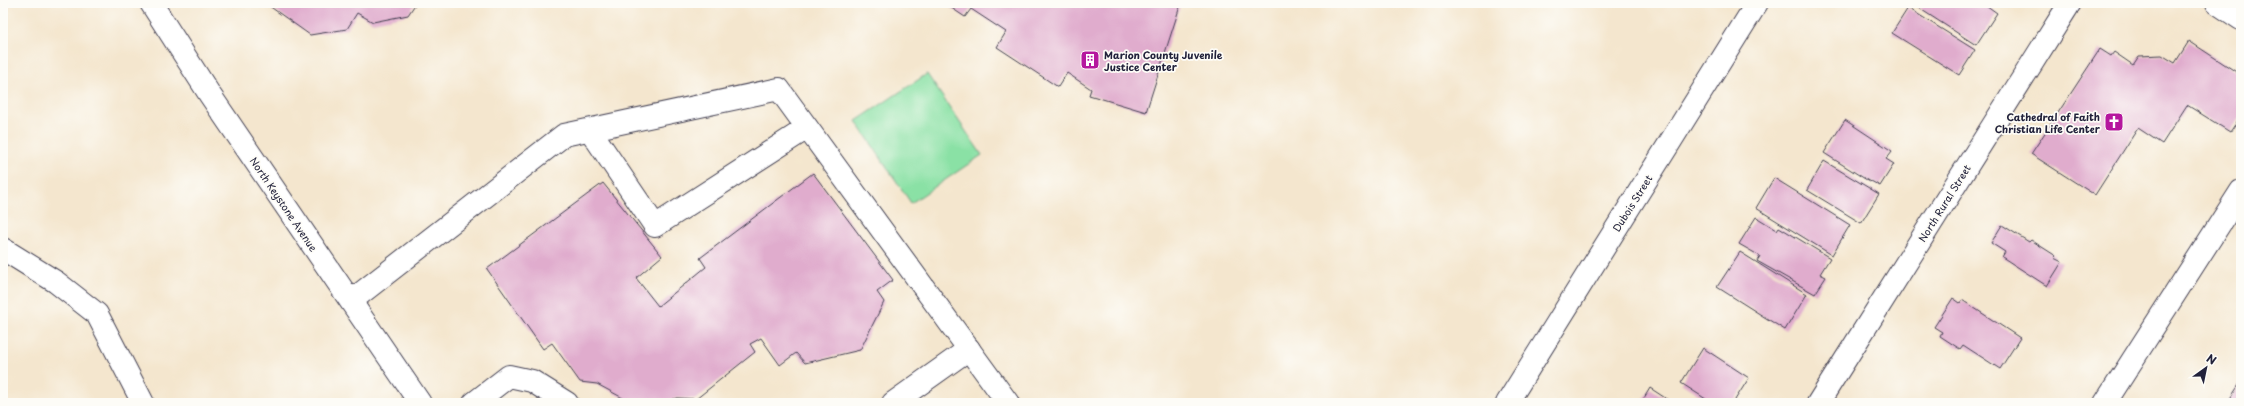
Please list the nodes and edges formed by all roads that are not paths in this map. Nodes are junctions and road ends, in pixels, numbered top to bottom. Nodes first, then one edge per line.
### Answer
1 (151, 3) edge
2 (1757, 3) edge
3 (2070, 3) edge
4 (2217, 3) edge
5 (2241, 19) edge
6 (807, 128) junction
7 (590, 130) junction
8 (2241, 191) edge
9 (3, 249) edge
10 (351, 301) junction
11 (969, 349) junction
12 (143, 403) edge
13 (420, 403) edge
14 (474, 403) edge
15 (568, 403) edge
16 (893, 403) edge
17 (1008, 403) edge
18 (1507, 403) edge
19 (1818, 403) edge
20 (2105, 403) edge

1 - 10 street, North Keystone Avenue
2 - 18 street, Dubois Street
3 - 19 street, North Rural Street
4 - 5 street
6 - 7 street
6 - 7 street
6 - 11 street
7 - 10 street
8 - 20 street
9 - 12 street
10 - 13 street, North Keystone Avenue
11 - 16 street
11 - 17 street
14 - 15 street

